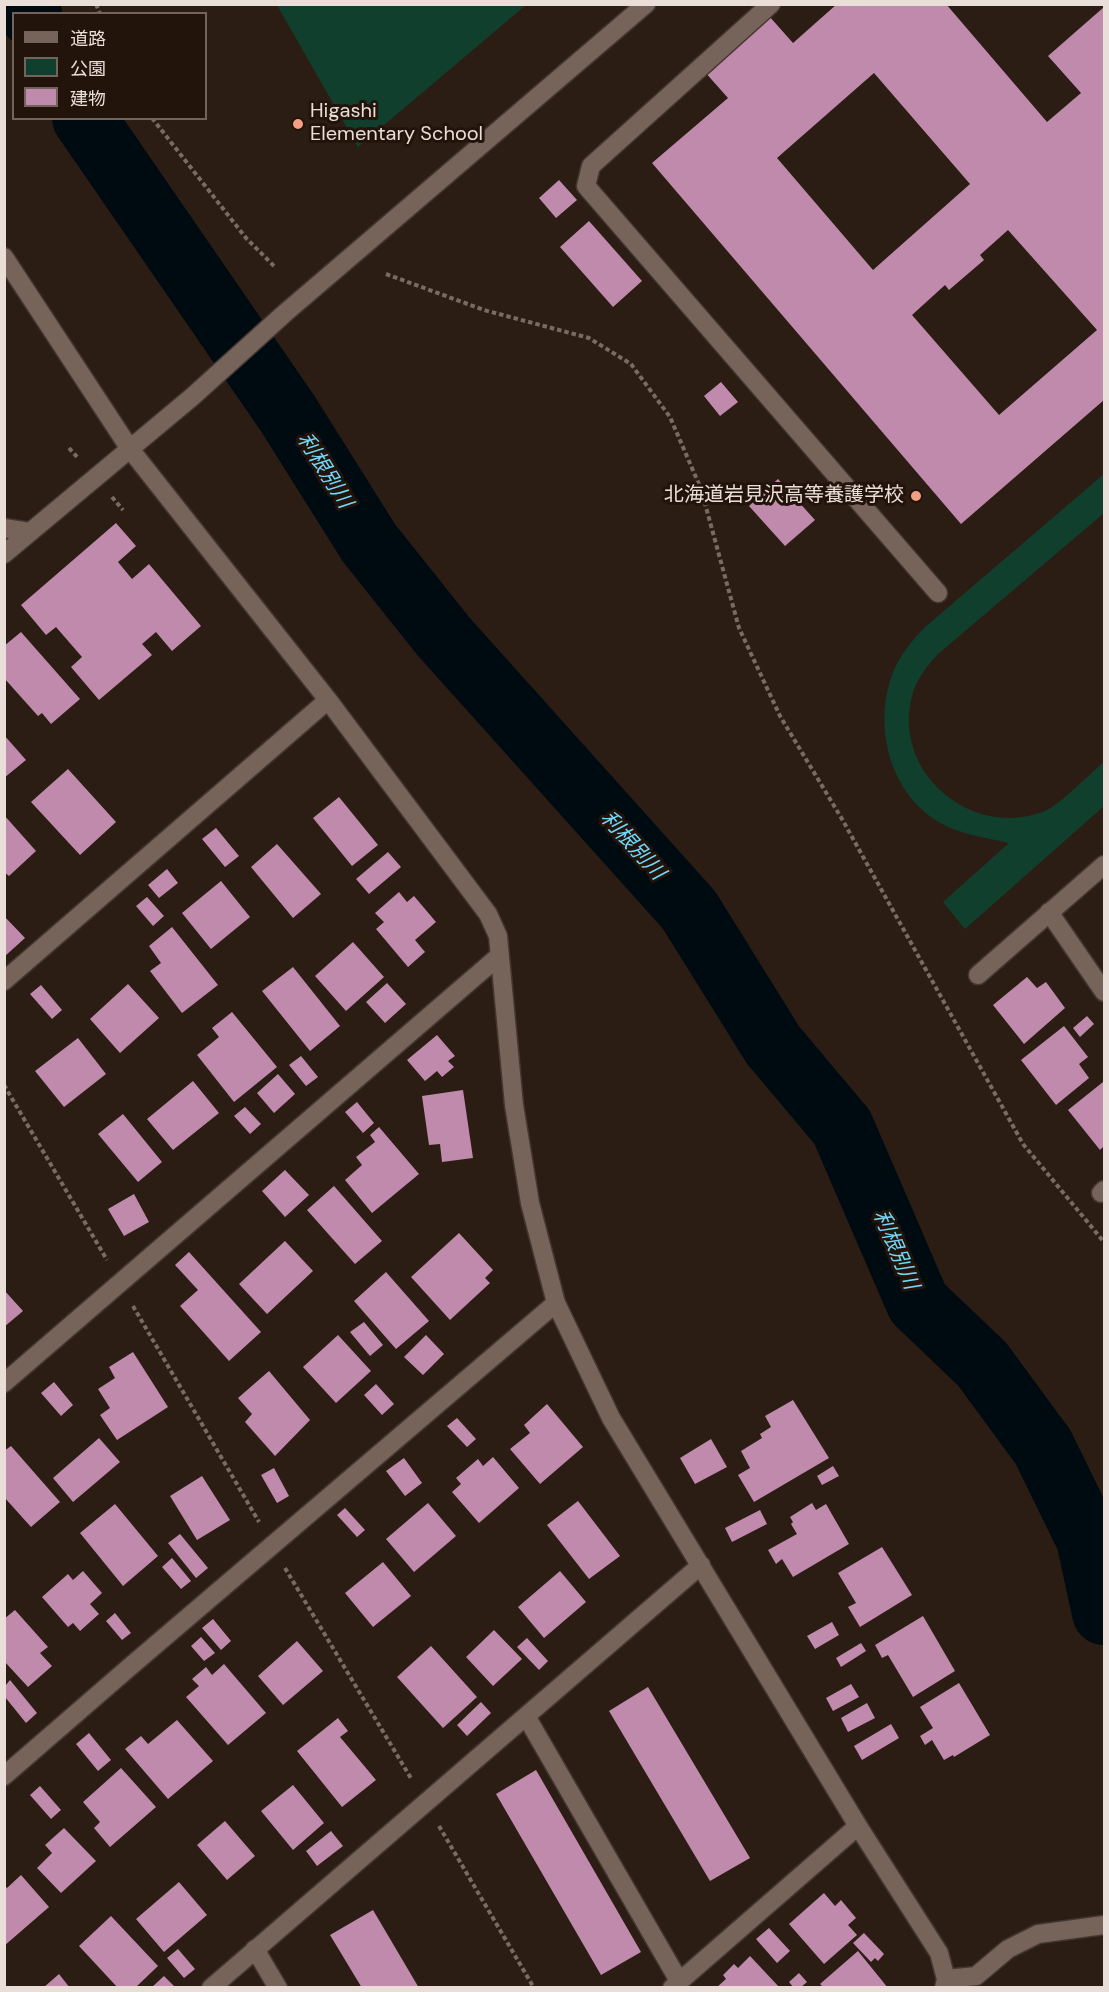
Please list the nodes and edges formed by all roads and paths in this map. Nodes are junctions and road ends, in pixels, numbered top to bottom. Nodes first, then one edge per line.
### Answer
1 (646, 4) edge
2 (771, 4) edge
3 (154, 120) edge
4 (4, 257) edge
5 (275, 267) dead end
6 (386, 274) dead end
7 (130, 449) junction
8 (4, 528) edge
9 (30, 532) junction
10 (4, 554) edge
11 (938, 593) dead end
12 (328, 700) junction
13 (1104, 865) edge
14 (1049, 912) junction
15 (499, 956) junction
16 (978, 975) dead end
17 (4, 981) edge
18 (1104, 992) edge
19 (1104, 1242) edge
20 (556, 1303) junction
21 (4, 1383) edge
22 (701, 1565) junction
23 (526, 1716) junction
24 (4, 1776) edge
25 (858, 1826) junction
26 (1104, 1925) edge
27 (255, 1949) junction
28 (945, 1983) edge
29 (675, 1984) edge
30 (211, 1988) edge
31 (278, 1988) edge

1 - 7 street
2 - 11 street
3 - 5 path
4 - 7 street
6 - 19 path
7 - 9 street
7 - 12 street
8 - 9 street
9 - 10 street
12 - 15 street
12 - 17 street
13 - 14 street
14 - 16 street
14 - 18 street
15 - 20 street
15 - 21 street
20 - 22 street
20 - 24 street
22 - 23 street
22 - 25 street
23 - 27 street
23 - 29 street
25 - 28 street
25 - 29 street
26 - 28 street
27 - 30 street
27 - 31 street

